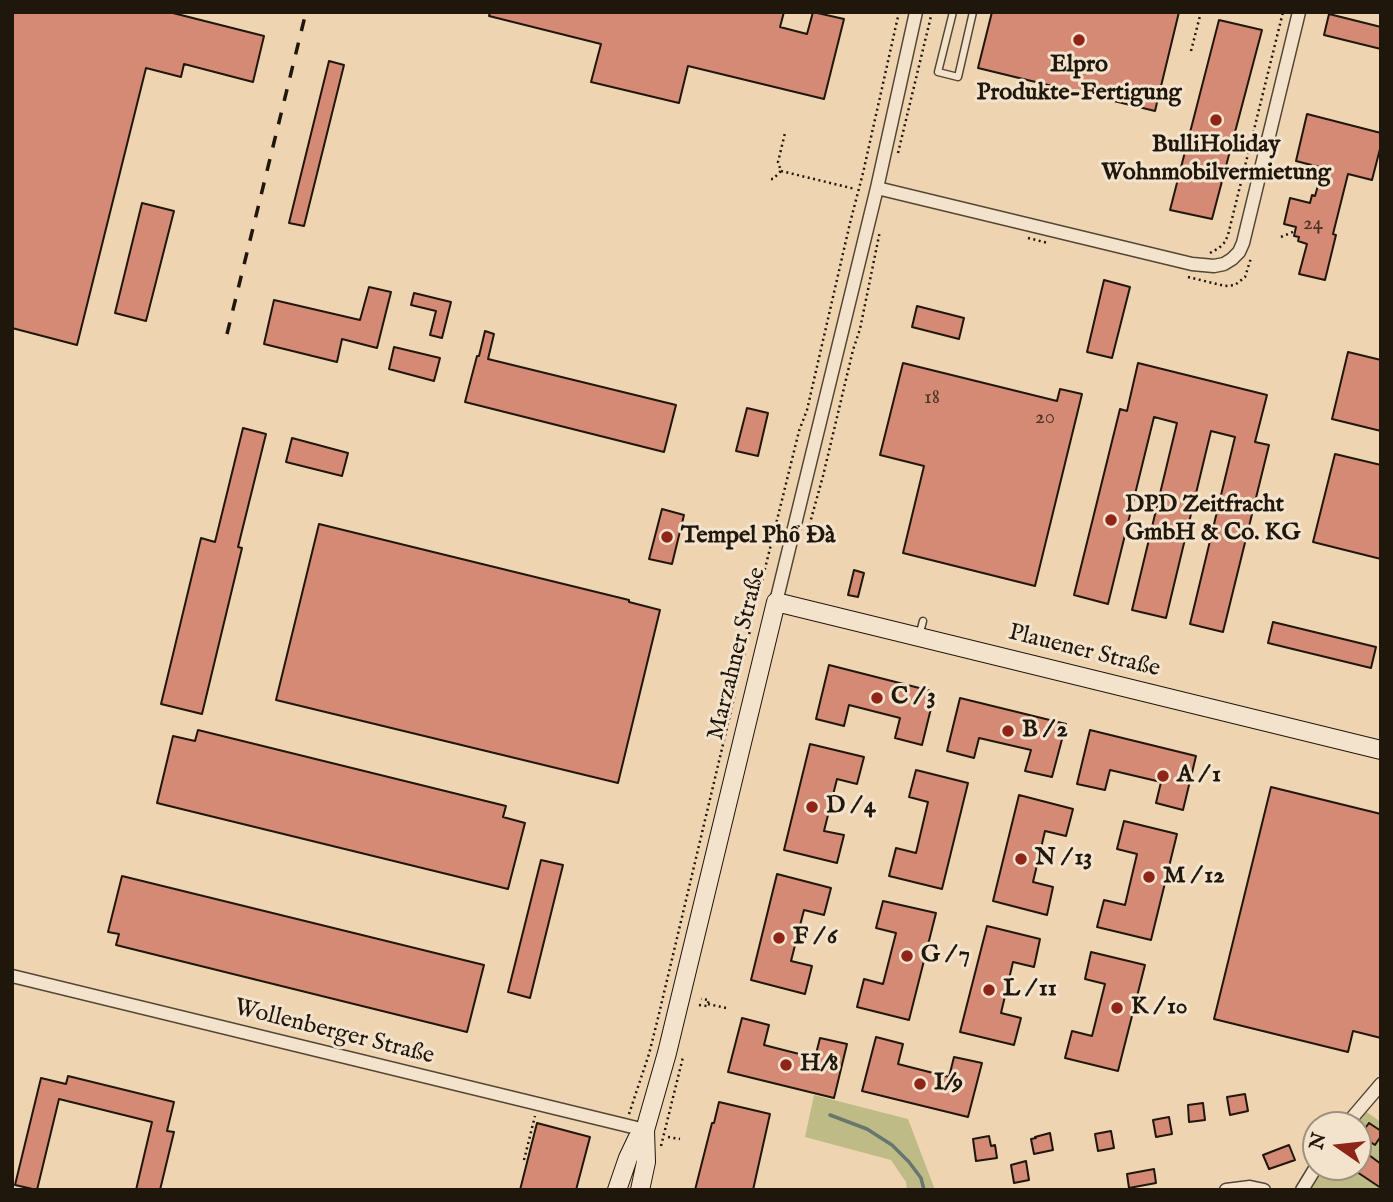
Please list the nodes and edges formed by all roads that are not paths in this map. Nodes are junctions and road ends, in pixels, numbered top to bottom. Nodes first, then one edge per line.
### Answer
1 (916, 12) edge
2 (953, 12) edge
3 (973, 12) edge
4 (1299, 12) edge
5 (875, 194) junction
6 (776, 602) junction
7 (1381, 750) edge
8 (12, 976) edge
9 (1381, 1084) edge
10 (1358, 1111) edge
11 (645, 1130) junction
12 (617, 1190) edge
13 (640, 1190) edge
14 (1226, 1190) edge
15 (1264, 1190) edge

1 - 5 street, Marzahner Straße
2 - 3 lane
4 - 5 street
5 - 6 street, Marzahner Straße
6 - 7 street, Plauener Straße
6 - 11 street, Marzahner Straße
8 - 11 street, Wollenberger Straße
9 - 10 street
11 - 12 street, Marzahner Straße
11 - 13 street, Marzahner Straße
14 - 15 street

